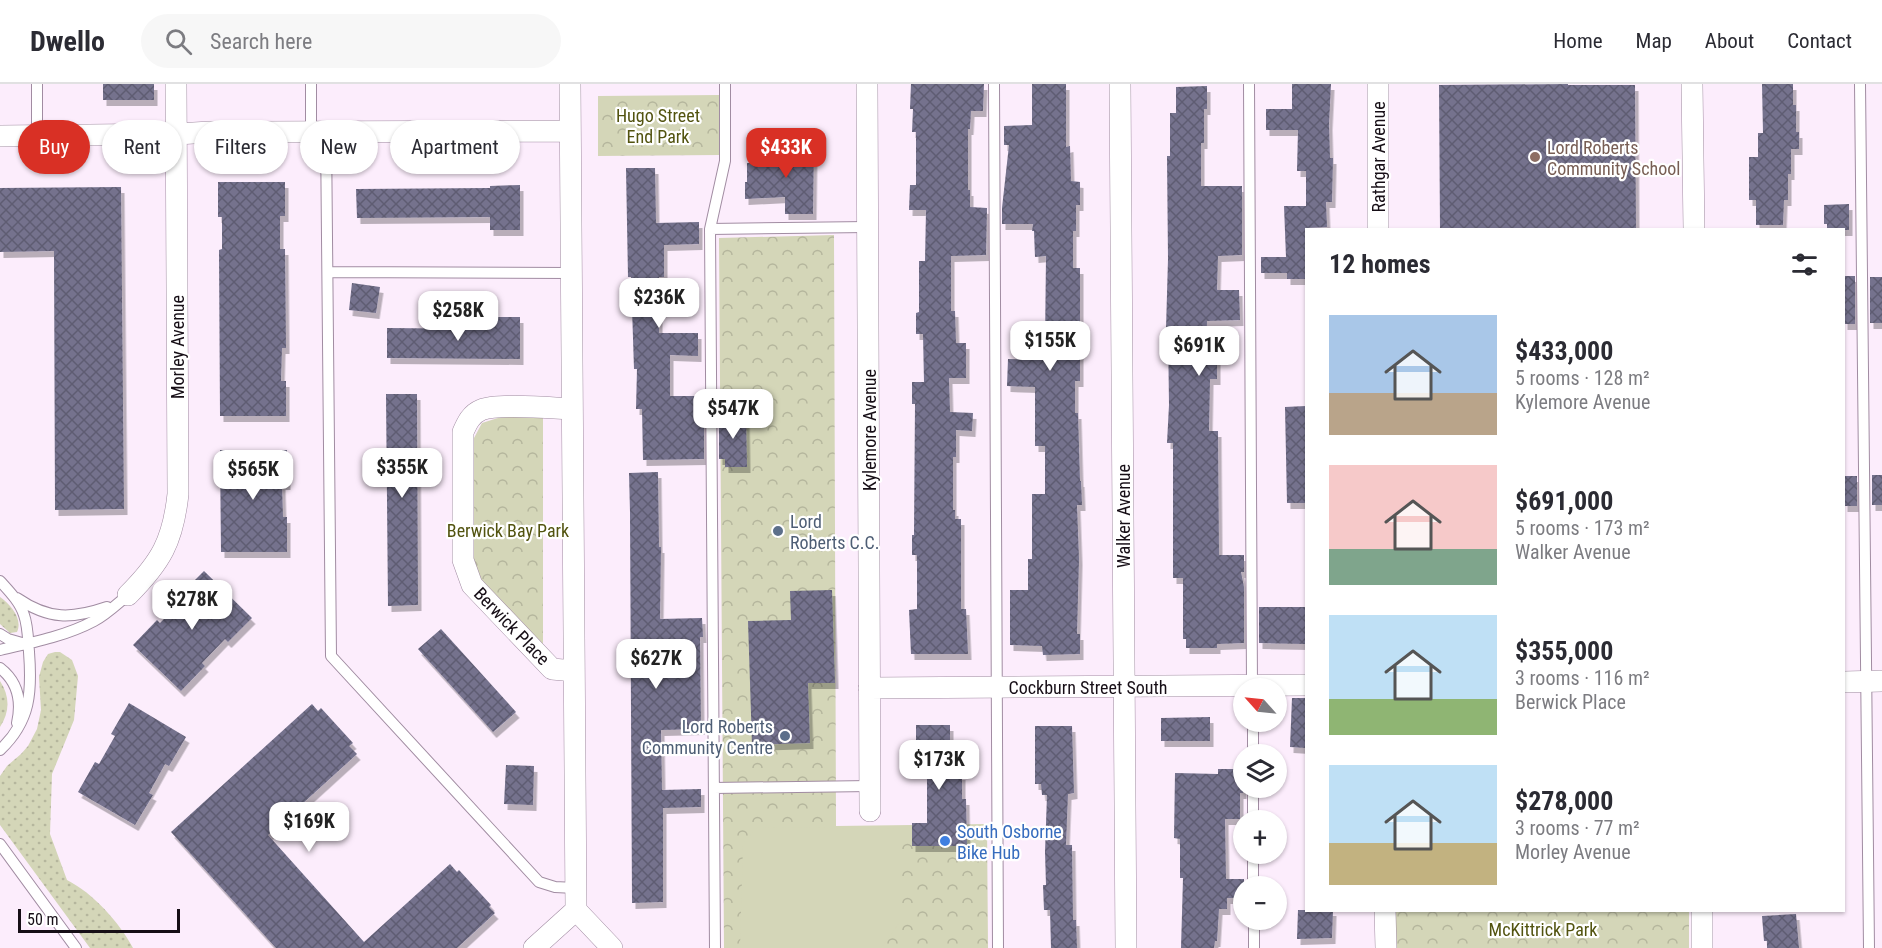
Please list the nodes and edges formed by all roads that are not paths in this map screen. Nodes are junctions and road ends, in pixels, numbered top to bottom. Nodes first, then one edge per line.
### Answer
1 (37, 84) edge
2 (176, 84) edge
3 (311, 84) edge
4 (570, 84) edge
5 (725, 84) edge
6 (867, 84) edge
7 (994, 84) edge
8 (1120, 84) edge
9 (1249, 84) edge
10 (1378, 84) edge
11 (1692, 84) edge
12 (1860, 84) edge
13 (37, 120) edge
14 (177, 120) edge
15 (317, 120) edge
16 (570, 131) junction
17 (300, 132) edge
18 (378, 132) edge
19 (182, 134) edge
20 (0, 135) edge
21 (18, 135) edge
22 (177, 174) edge
23 (322, 174) edge
24 (868, 227) junction
25 (1378, 228) edge
26 (1694, 228) edge
27 (710, 229) junction
28 (328, 272) junction
29 (572, 273) junction
30 (572, 409) junction
31 (3, 584) edge
32 (128, 595) junction
33 (0, 634) edge
34 (28, 643) junction
35 (0, 650) edge
36 (0, 668) edge
37 (574, 671) junction
38 (1252, 678) edge
39 (1874, 681) edge
40 (1845, 682) edge
41 (1305, 685) edge
42 (1287, 686) edge
43 (1125, 687) junction
44 (1233, 687) edge
45 (869, 688) junction
46 (998, 688) junction
47 (11, 738) junction
48 (0, 750) edge
49 (870, 786) junction
50 (714, 788) junction
51 (870, 811) dead end
52 (0, 844) edge
53 (575, 888) junction
54 (576, 910) junction
55 (1385, 912) edge
56 (1702, 912) edge
57 (1254, 930) edge
58 (76, 948) edge
59 (534, 948) edge
60 (612, 948) edge
61 (715, 948) edge
62 (998, 948) edge
63 (1126, 948) edge
64 (1254, 948) edge
65 (1386, 948) edge
66 (1702, 948) edge
67 (1869, 948) edge

1 - 13 lane
2 - 14 street, Morley Avenue
3 - 15 lane
4 - 16 street, Berwick Place
5 - 27 lane
6 - 24 street, Kylemore Avenue
7 - 46 lane
8 - 43 street, Walker Avenue
9 - 38 lane
10 - 25 street, Rathgar Avenue
11 - 26 street
12 - 39 lane
16 - 18 street
16 - 29 street, Berwick Place
17 - 19 street
20 - 21 street
22 - 32 street, Morley Avenue
23 - 28 lane
24 - 27 lane
24 - 45 street, Kylemore Avenue
27 - 50 lane
28 - 29 lane
28 - 53 lane
29 - 30 street, Berwick Place
30 - 37 street, Berwick Place
30 - 37 street, Berwick Place
31 - 32 lane
31 - 34 lane
32 - 34 lane
33 - 34 lane
34 - 35 lane
34 - 47 lane
36 - 47 lane
37 - 53 street, Berwick Place
39 - 40 street
39 - 67 lane
41 - 42 street, Cockburn Street South
43 - 44 street, Cockburn Street South
43 - 46 street, Cockburn Street South
43 - 63 street, Walker Avenue
45 - 46 street, Cockburn Street South
45 - 49 street, Kylemore Avenue
46 - 62 lane
47 - 48 lane
49 - 50 lane
49 - 51 street, Kylemore Avenue
50 - 61 lane
52 - 58 lane
53 - 54 street, Berwick Place
54 - 59 street
54 - 60 street
55 - 65 street
56 - 66 street
57 - 64 lane

